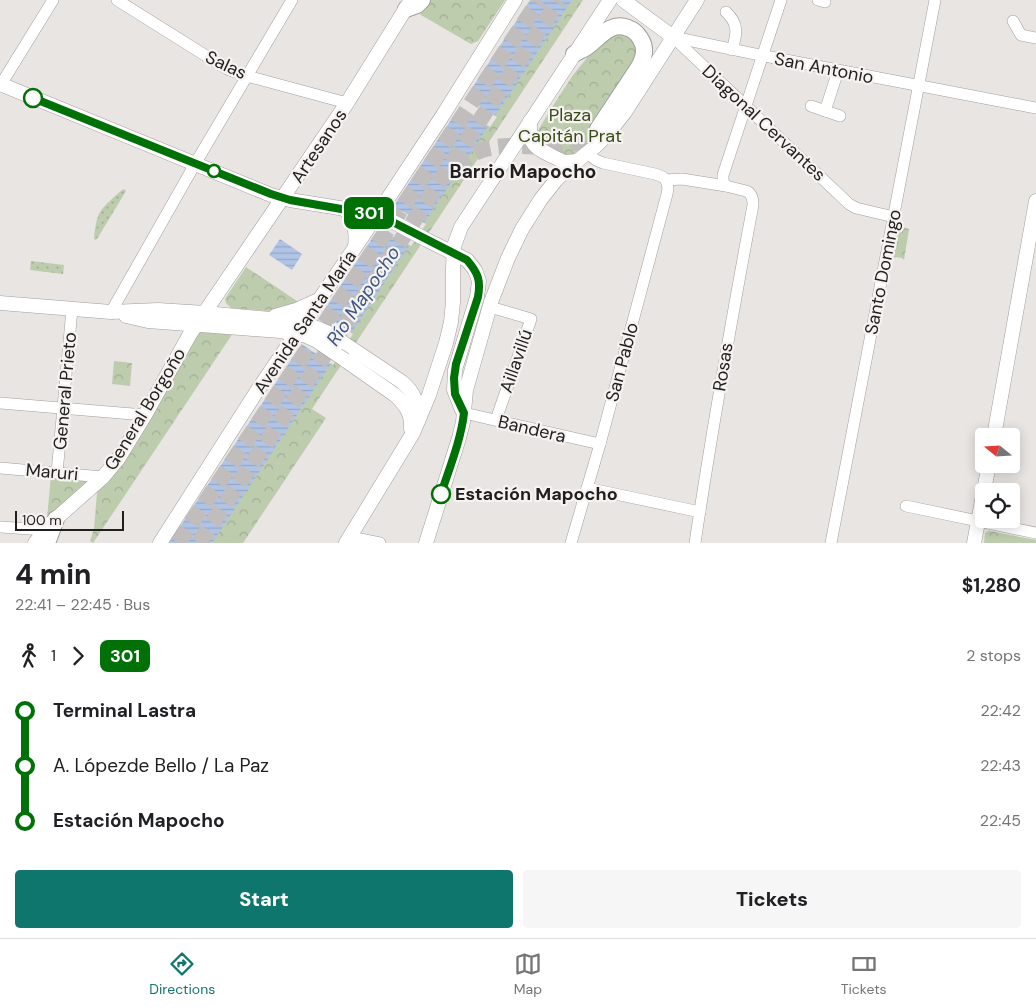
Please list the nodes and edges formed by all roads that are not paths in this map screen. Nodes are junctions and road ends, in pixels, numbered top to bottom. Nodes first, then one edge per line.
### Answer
1 (53, 0) edge
2 (117, 0) edge
3 (292, 0) edge
4 (422, 0) edge
5 (515, 0) edge
6 (610, 0) edge
7 (623, 0) edge
8 (696, 0) edge
9 (781, 0) edge
10 (935, 0) edge
11 (408, 5) edge
12 (726, 12) dead end
13 (1013, 21) dead end
14 (673, 36) junction
15 (1036, 38) edge
16 (732, 50) junction
17 (574, 54) junction
18 (762, 56) junction
19 (838, 71) junction
20 (247, 76) junction
21 (0, 85) edge
22 (919, 87) junction
23 (347, 104) junction
24 (746, 105) junction
25 (811, 106) dead end
26 (1036, 108) edge
27 (825, 111) junction
28 (840, 116) dead end
29 (530, 121) junction
30 (598, 129) tunnel mouth
31 (582, 157) junction
32 (195, 164) junction
33 (666, 180) junction
34 (726, 186) junction
35 (283, 198) junction
36 (1036, 201) edge
37 (345, 209) junction
38 (381, 216) junction
39 (894, 216) junction
40 (355, 247) junction
41 (454, 253) junction
42 (320, 299) junction
43 (0, 303) edge
44 (490, 306) junction
45 (72, 309) junction
46 (111, 312) junction
47 (201, 318) junction
48 (265, 318) junction
49 (304, 329) junction
50 (349, 354) junction
51 (0, 403) edge
52 (63, 408) junction
53 (464, 413) junction
54 (498, 414) dead end
55 (145, 415) junction
56 (417, 425) junction
57 (995, 428) edge
58 (408, 442) junction
59 (600, 444) junction
60 (0, 468) edge
61 (57, 472) junction
62 (103, 477) junction
63 (587, 488) junction
64 (906, 506) dead end
65 (700, 512) junction
66 (975, 521) edge
67 (0, 528) edge
68 (977, 528) edge
69 (1010, 528) edge
70 (49, 531) edge
71 (1036, 533) edge
72 (348, 540) edge
73 (35, 543) edge
74 (160, 543) edge
75 (380, 543) edge
76 (426, 543) edge
77 (571, 543) edge
78 (695, 543) edge
79 (832, 543) edge
80 (974, 543) edge

1 - 21 street
2 - 20 street, Salas
3 - 20 street
4 - 11 highway
5 - 38 main road, Avenida Santa María
6 - 17 main road
7 - 14 main road, San Antonio
8 - 14 main road
9 - 18 street
10 - 22 street, Santo Domingo
11 - 23 main road, Artesanos
12 - 16 street
13 - 15 street
14 - 16 street, San Antonio
14 - 24 street, Diagonal Cervantes
14 - 31 main road
16 - 18 street, San Antonio
17 - 29 main road
17 - 30 highway
18 - 19 street, San Antonio
18 - 24 street
19 - 22 street, San Antonio
19 - 27 street
20 - 23 street, Salas
20 - 32 street
21 - 32 main road
22 - 26 street, San Antonio
22 - 39 street, Santo Domingo
23 - 35 main road, Artesanos
24 - 34 street
24 - 39 street, Diagonal Cervantes
25 - 27 street
27 - 28 street
29 - 31 main road
29 - 41 main road
31 - 33 street
31 - 44 main road
32 - 35 main road
32 - 46 street
33 - 34 street
33 - 59 street, San Pablo
34 - 65 street, Rosas
35 - 37 main road
35 - 47 main road, Artesanos
36 - 57 main road
37 - 38 main road
37 - 40 main road
38 - 40 main road, Avenida Santa María
38 - 41 main road, bridge
39 - 79 street, Santo Domingo
40 - 42 main road, Avenida Santa María
41 - 53 main road
41 - 56 main road
42 - 48 main road
42 - 49 main road, Avenida Santa María
43 - 45 main road
44 - 53 main road
44 - 54 street, Aillavillú
45 - 46 main road
45 - 52 street, General Prieto
46 - 47 main road
47 - 48 main road
47 - 49 main road
47 - 55 main road, General Borgoño
48 - 49 main road
49 - 50 main road, bridge
49 - 74 main road, Avenida Santa María
50 - 56 main road
50 - 58 main road
51 - 52 street
52 - 55 street
52 - 61 street, General Prieto
53 - 59 street, Bandera
53 - 76 main road
55 - 62 main road, General Borgoño
56 - 58 main road
58 - 72 main road
59 - 63 street, San Pablo
60 - 61 street, Maruri
61 - 62 street, Maruri
62 - 70 main road, General Borgoño
63 - 65 street
63 - 77 street, San Pablo
64 - 66 street
65 - 78 street, Rosas
67 - 70 street
68 - 80 main road
69 - 71 street
70 - 73 main road
72 - 75 street

